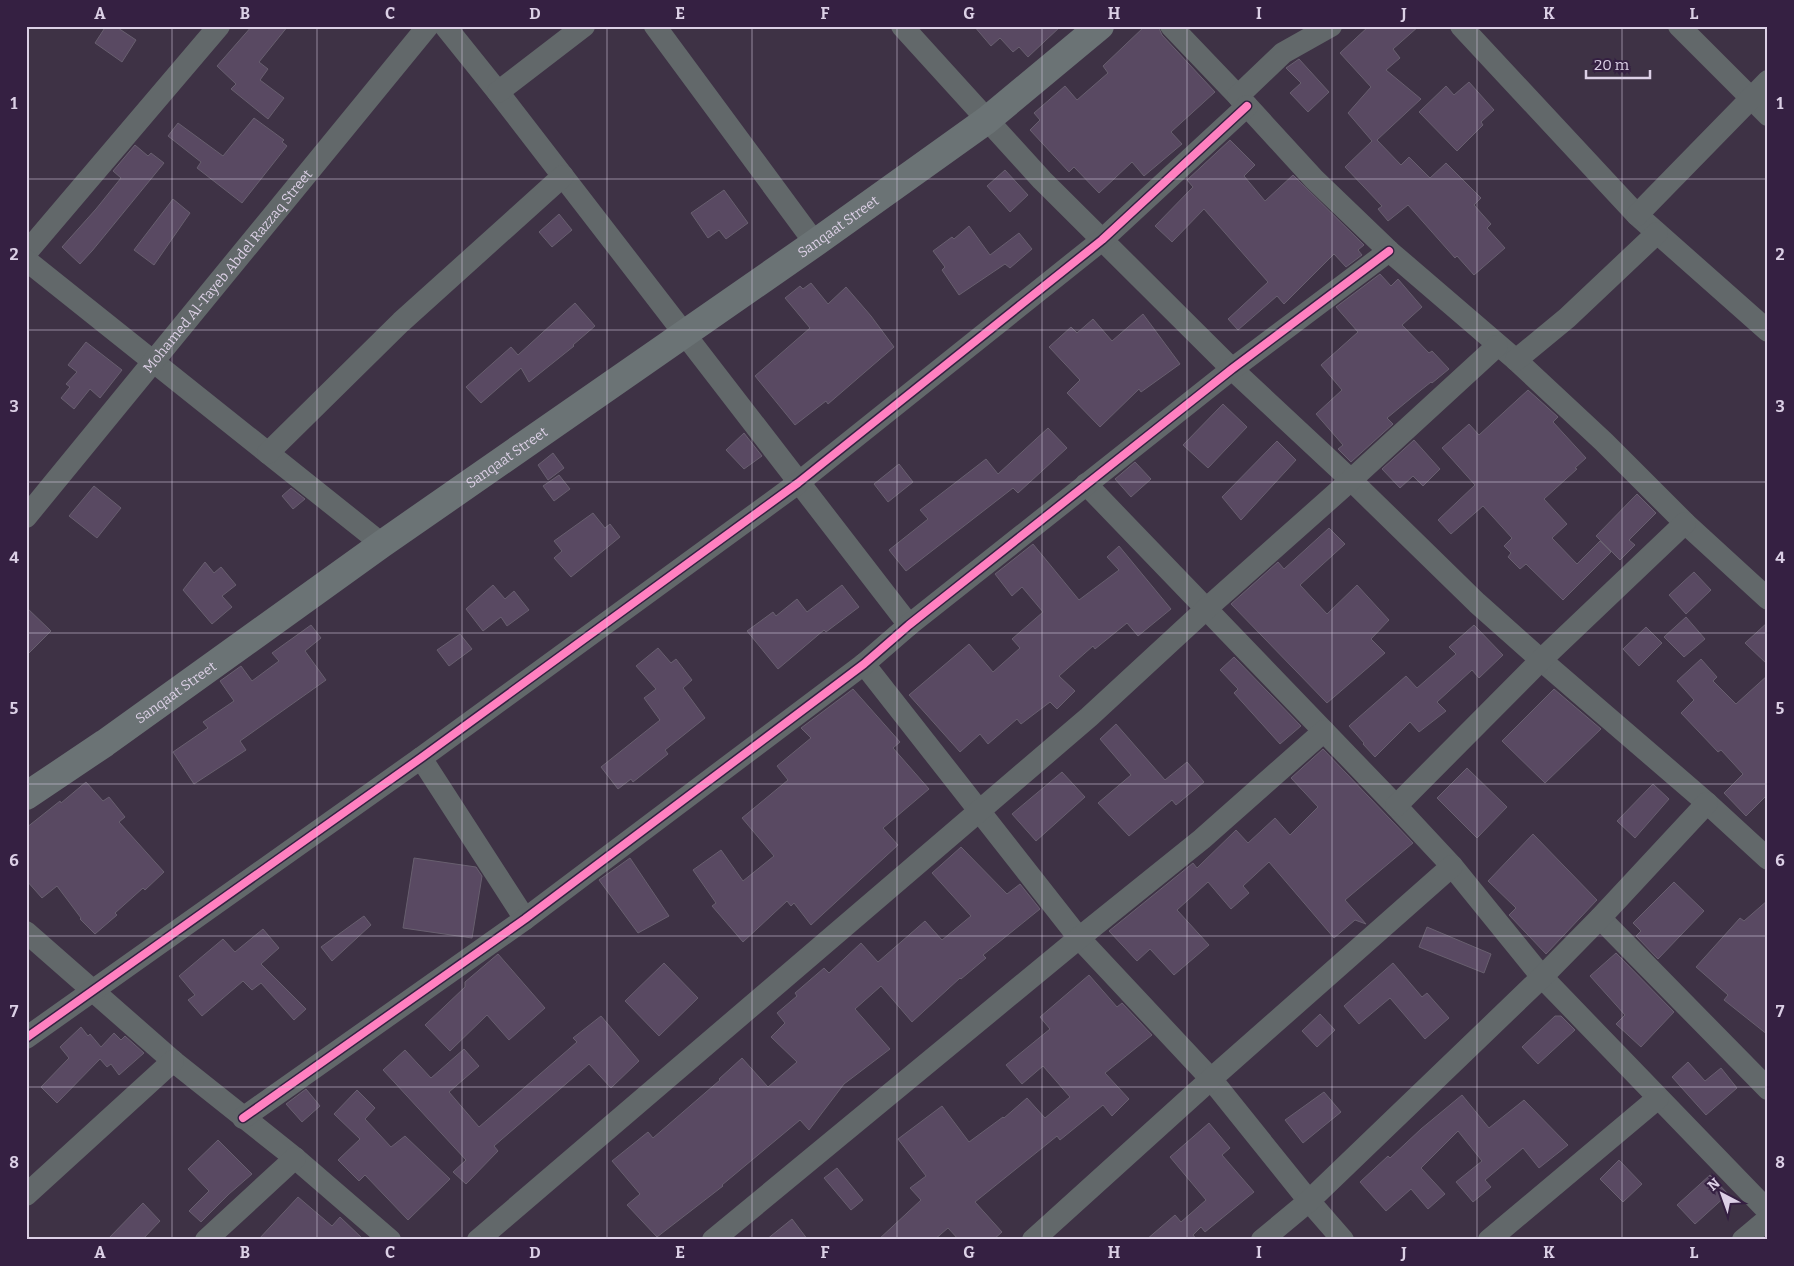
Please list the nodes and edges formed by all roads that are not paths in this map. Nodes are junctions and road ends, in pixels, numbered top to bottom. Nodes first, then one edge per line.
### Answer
1 (219, 26) edge
2 (428, 26) edge
3 (445, 26) edge
4 (584, 26) edge
5 (655, 26) edge
6 (902, 26) edge
7 (1100, 26) edge
8 (1171, 26) edge
9 (1331, 26) edge
10 (1462, 26) edge
11 (1679, 26) edge
12 (1768, 80) edge
13 (498, 92) junction
14 (1752, 98) junction
15 (1243, 101) junction
16 (1768, 115) edge
17 (988, 120) junction
18 (563, 176) junction
19 (1637, 214) junction
20 (1657, 233) junction
21 (1102, 240) junction
22 (815, 243) junction
23 (1389, 251) junction
24 (26, 253) edge
25 (26, 260) edge
26 (1766, 325) edge
27 (684, 333) junction
28 (1498, 346) junction
29 (1516, 360) junction
30 (152, 362) junction
31 (1232, 369) junction
32 (268, 453) junction
33 (1351, 480) junction
34 (798, 483) junction
35 (1086, 484) junction
36 (26, 517) edge
37 (1685, 523) junction
38 (382, 544) junction
39 (1765, 589) edge
40 (1206, 609) junction
41 (909, 625) junction
42 (1541, 660) junction
43 (864, 664) junction
44 (1324, 731) junction
45 (421, 758) junction
46 (26, 796) edge
47 (1707, 803) junction
48 (1396, 806) junction
49 (979, 810) junction
50 (1768, 859) edge
51 (1452, 866) junction
52 (1600, 918) junction
53 (525, 919) junction
54 (26, 932) edge
55 (1079, 938) junction
56 (1542, 977) junction
57 (92, 990) junction
58 (26, 1038) edge
59 (173, 1061) junction
60 (1211, 1079) junction
61 (1768, 1089) edge
62 (1658, 1098) junction
63 (243, 1118) junction
64 (295, 1158) junction
65 (26, 1195) edge
66 (1309, 1201) junction
67 (1768, 1211) edge
68 (1768, 1219) edge
69 (206, 1240) edge
70 (390, 1240) edge
71 (478, 1240) edge
72 (713, 1240) edge
73 (1033, 1240) edge
74 (1262, 1240) edge
75 (1343, 1240) edge
76 (1489, 1240) edge
77 (1743, 1240) edge

1 - 24 street
2 - 30 street, Mohamed Al-Tayeb Abdel Razzaq Street
3 - 13 street
4 - 13 street
5 - 22 street
6 - 17 street
7 - 17 street, Sanqaat Street
8 - 15 street
9 - 15 street
10 - 19 street
11 - 14 street
12 - 14 street
13 - 18 street
14 - 16 street
14 - 19 street
15 - 21 street
15 - 23 street
17 - 21 street
17 - 22 street, Sanqaat Street
18 - 27 street
18 - 32 street
19 - 20 street
20 - 26 street
20 - 29 street
21 - 31 street
21 - 34 street
22 - 27 street, Sanqaat Street
23 - 28 street
23 - 31 street
25 - 30 street
27 - 34 street
27 - 38 street, Sanqaat Street
28 - 29 street
28 - 33 street
29 - 37 street
30 - 32 street
30 - 36 street, Mohamed Al-Tayeb Abdel Razzaq Street
31 - 33 street
31 - 35 street
32 - 38 street
33 - 40 street
33 - 42 street
34 - 41 street
34 - 45 street
35 - 40 street
35 - 41 street
37 - 39 street
37 - 42 street
38 - 46 street, Sanqaat Street
40 - 44 street
40 - 49 street
41 - 43 street
42 - 47 street
42 - 48 street
43 - 49 street
43 - 53 street
44 - 48 street
44 - 55 street
45 - 53 street
45 - 57 street
47 - 50 street
47 - 52 street
48 - 51 street
49 - 55 street
49 - 71 street
51 - 56 street
51 - 60 street
52 - 56 street
52 - 61 street
53 - 63 street
54 - 57 street
55 - 60 street
55 - 72 street
56 - 62 street
56 - 66 street
57 - 58 street
57 - 59 street
59 - 63 street
59 - 65 street
60 - 66 street
60 - 73 street
62 - 67 street
62 - 76 street
63 - 64 street
64 - 69 street
64 - 70 street
66 - 74 street
66 - 75 street
68 - 77 street

